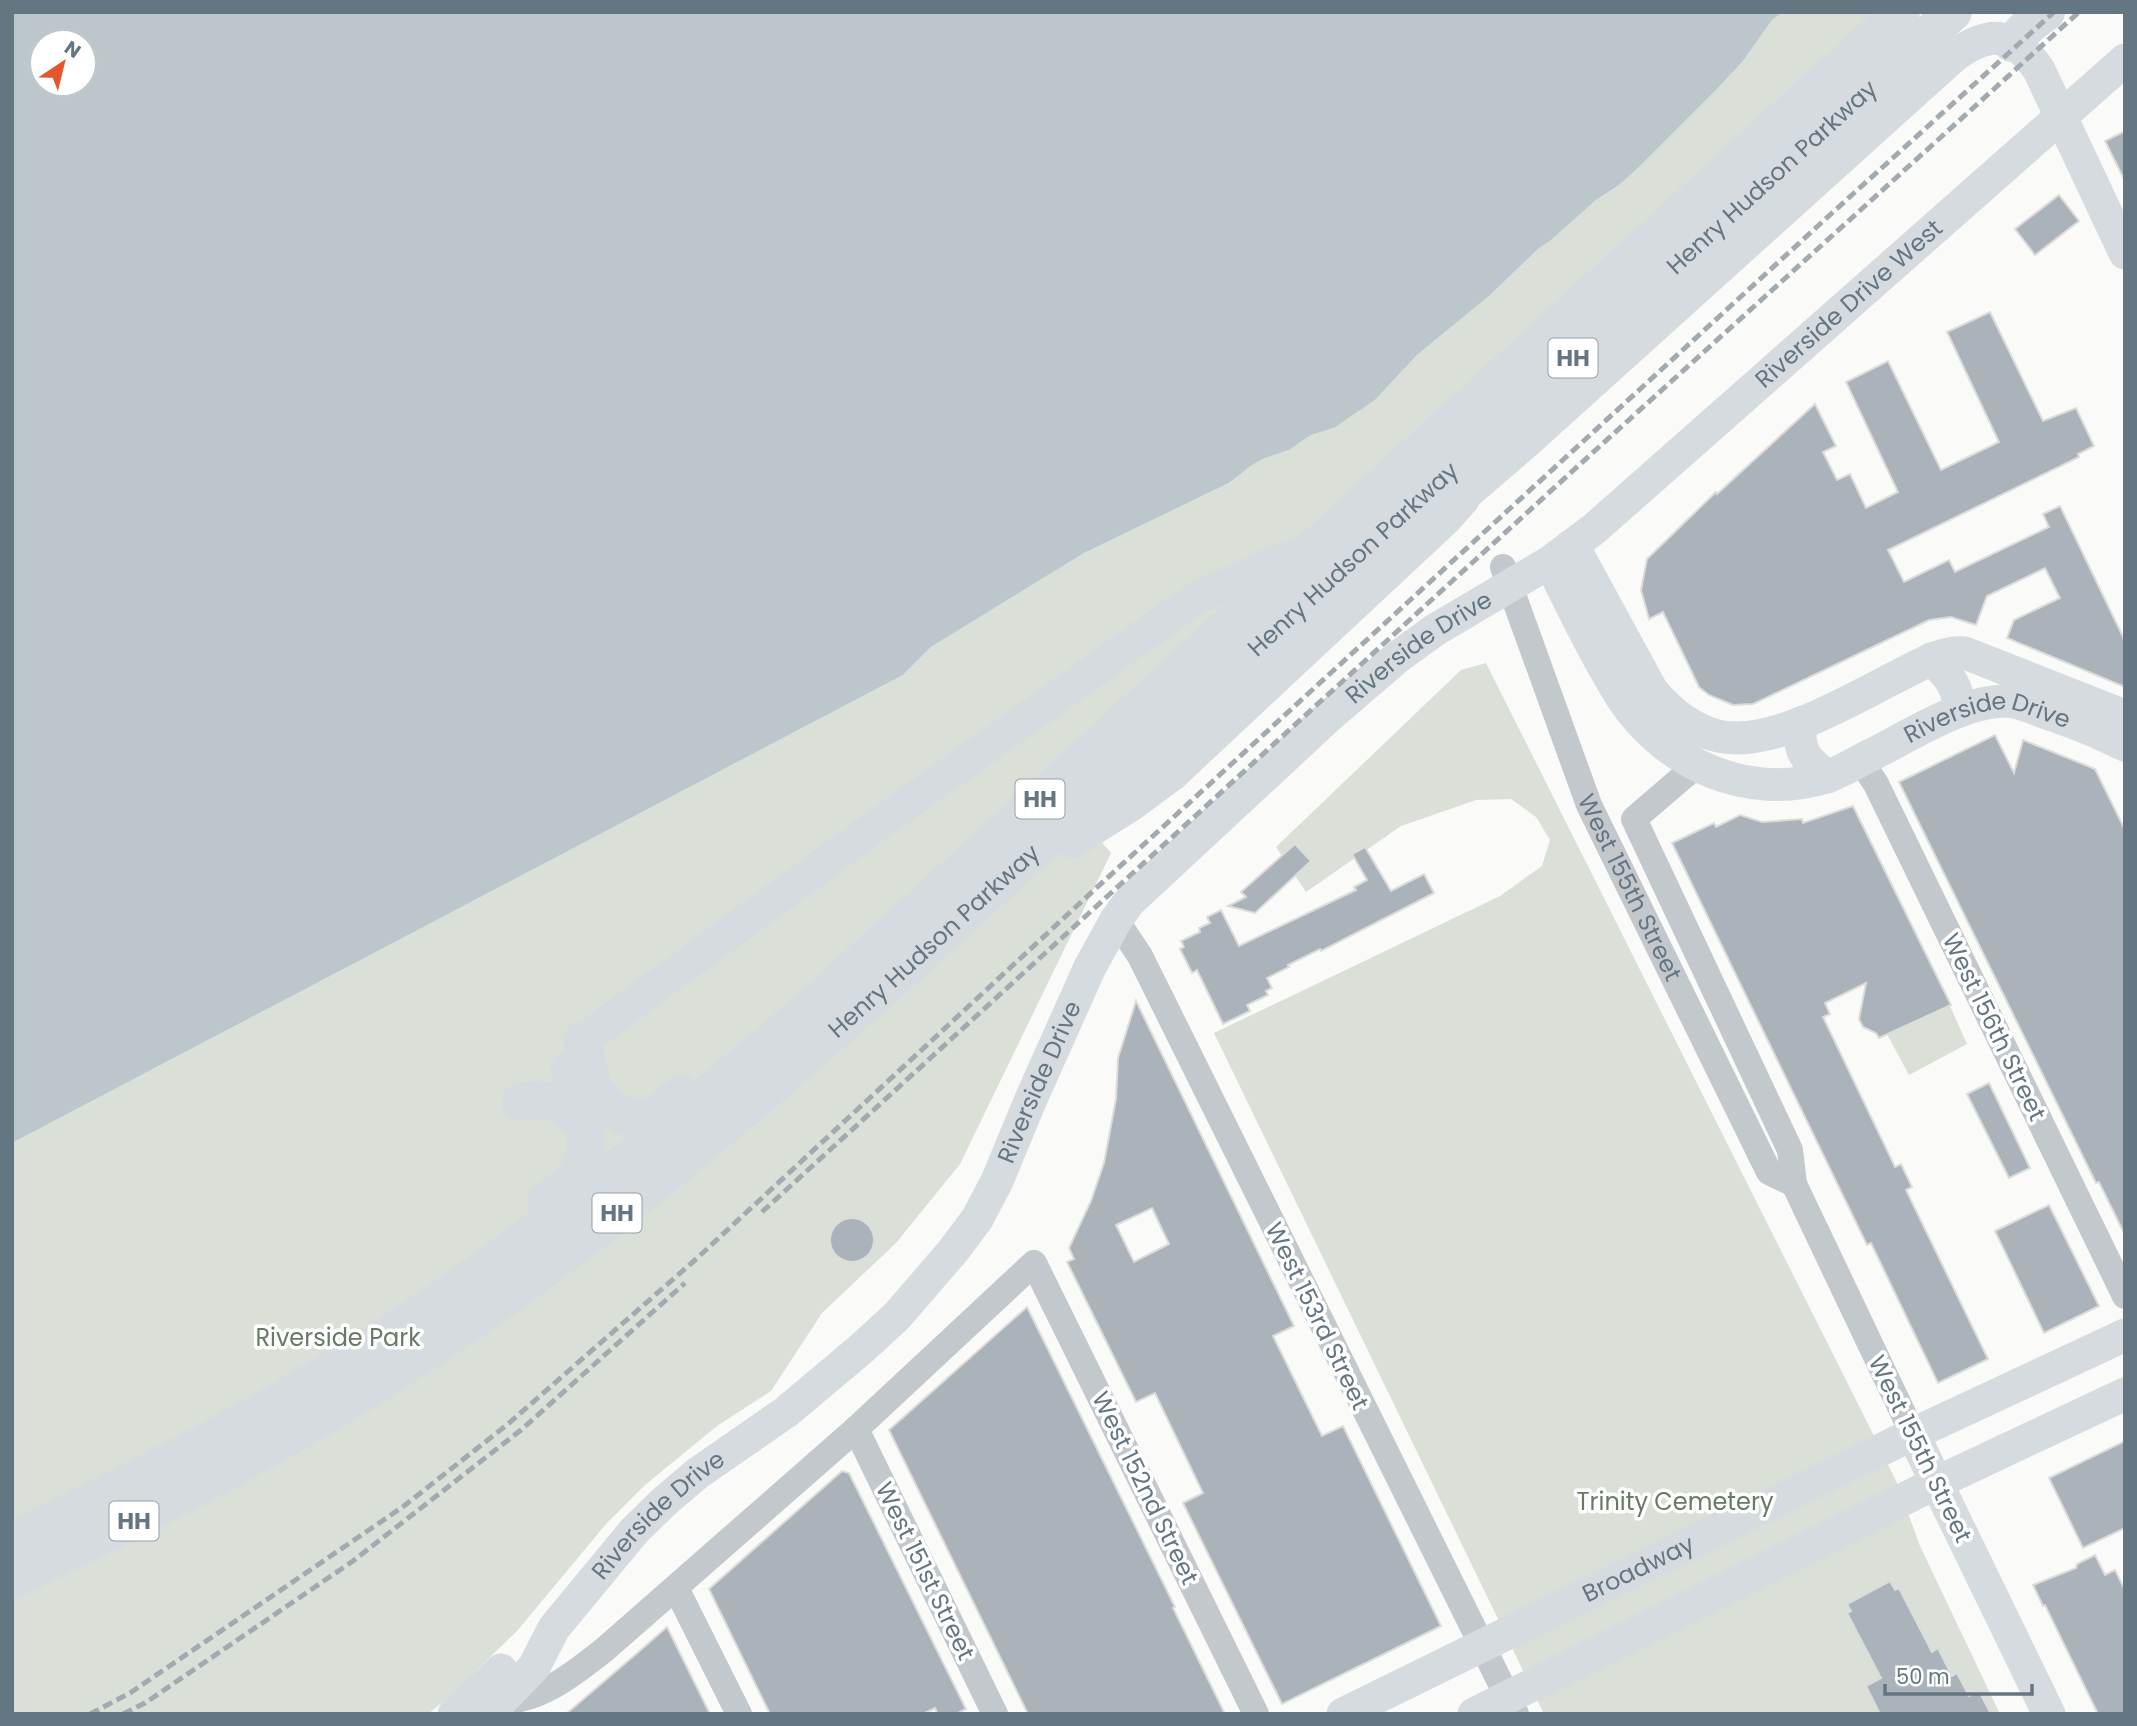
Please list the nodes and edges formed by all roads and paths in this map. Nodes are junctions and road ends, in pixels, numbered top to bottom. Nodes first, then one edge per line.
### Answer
1 (1901, 12) edge
2 (1953, 12) edge
3 (2046, 12) edge
4 (2012, 43) junction
5 (2125, 60) edge
6 (2125, 253) edge
7 (1495, 468) junction
8 (1461, 498) junction
9 (1561, 554) junction
10 (1503, 567) dead end
11 (1195, 599) junction
12 (1608, 641) junction
13 (1931, 659) junction
14 (1182, 692) junction
15 (1959, 711) junction
16 (2125, 716) edge
17 (1801, 723) junction
18 (2125, 745) edge
19 (1860, 760) junction
20 (1696, 765) junction
21 (1828, 777) junction
22 (996, 885) junction
23 (1116, 920) junction
24 (814, 1005) junction
25 (583, 1040) junction
26 (520, 1102) dead end
27 (584, 1123) junction
28 (1794, 1184) junction
29 (1034, 1263) joint
30 (475, 1276) junction
31 (2125, 1296) edge
32 (2125, 1335) edge
33 (2125, 1394) edge
34 (856, 1429) junction
35 (1913, 1434) junction
36 (1936, 1483) junction
37 (12, 1541) edge
38 (12, 1580) edge
39 (676, 1588) junction
40 (1483, 1647) junction
41 (1512, 1705) edge
42 (479, 1708) edge
43 (739, 1714) edge
44 (995, 1714) edge
45 (1256, 1714) edge
46 (1343, 1714) edge
47 (1474, 1714) edge
48 (2049, 1714) edge

1 - 14 highway, Henry Hudson Parkway / HH
2 - 14 highway, Henry Hudson Parkway / HH
3 - 4 highway
4 - 6 main road
4 - 7 main road
5 - 9 main road, Riverside Drive West
7 - 8 main road
7 - 11 main road
8 - 11 main road
8 - 22 highway
9 - 12 main road, Riverside Drive
9 - 23 main road, Riverside Drive
10 - 28 street, West 155th Street
11 - 25 main road
12 - 17 main road, Riverside Drive
12 - 20 main road, Riverside Drive
13 - 15 main road
13 - 16 main road, Riverside Drive
13 - 17 main road, Riverside Drive
14 - 22 highway, Henry Hudson Parkway / HH
14 - 24 highway, Henry Hudson Parkway / HH
15 - 18 main road, Riverside Drive
15 - 19 main road, Riverside Drive
17 - 21 main road
19 - 21 main road, Riverside Drive
19 - 31 street, West 156th Street
20 - 21 main road, Riverside Drive
20 - 28 street, West 155th Street
22 - 38 highway, Henry Hudson Parkway / HH
23 - 40 street, West 153rd Street
23 - 42 main road, Riverside Drive
24 - 25 highway
24 - 30 highway, Henry Hudson Parkway / HH
25 - 27 highway
26 - 27 highway
27 - 30 highway
28 - 35 street, West 155th Street
29 - 34 street, Riverside Drive
29 - 45 street, West 152nd Street
30 - 37 highway, Henry Hudson Parkway / HH
32 - 35 main road, Broadway
33 - 36 main road
34 - 39 street, Riverside Drive
34 - 44 street, West 151st Street
35 - 36 main road, West 155th Street
35 - 40 main road, Broadway
36 - 41 main road
36 - 48 main road, West 155th Street
39 - 42 street, Riverside Drive
39 - 43 street
40 - 41 street, West 153rd Street
40 - 46 main road, Broadway
41 - 47 main road

